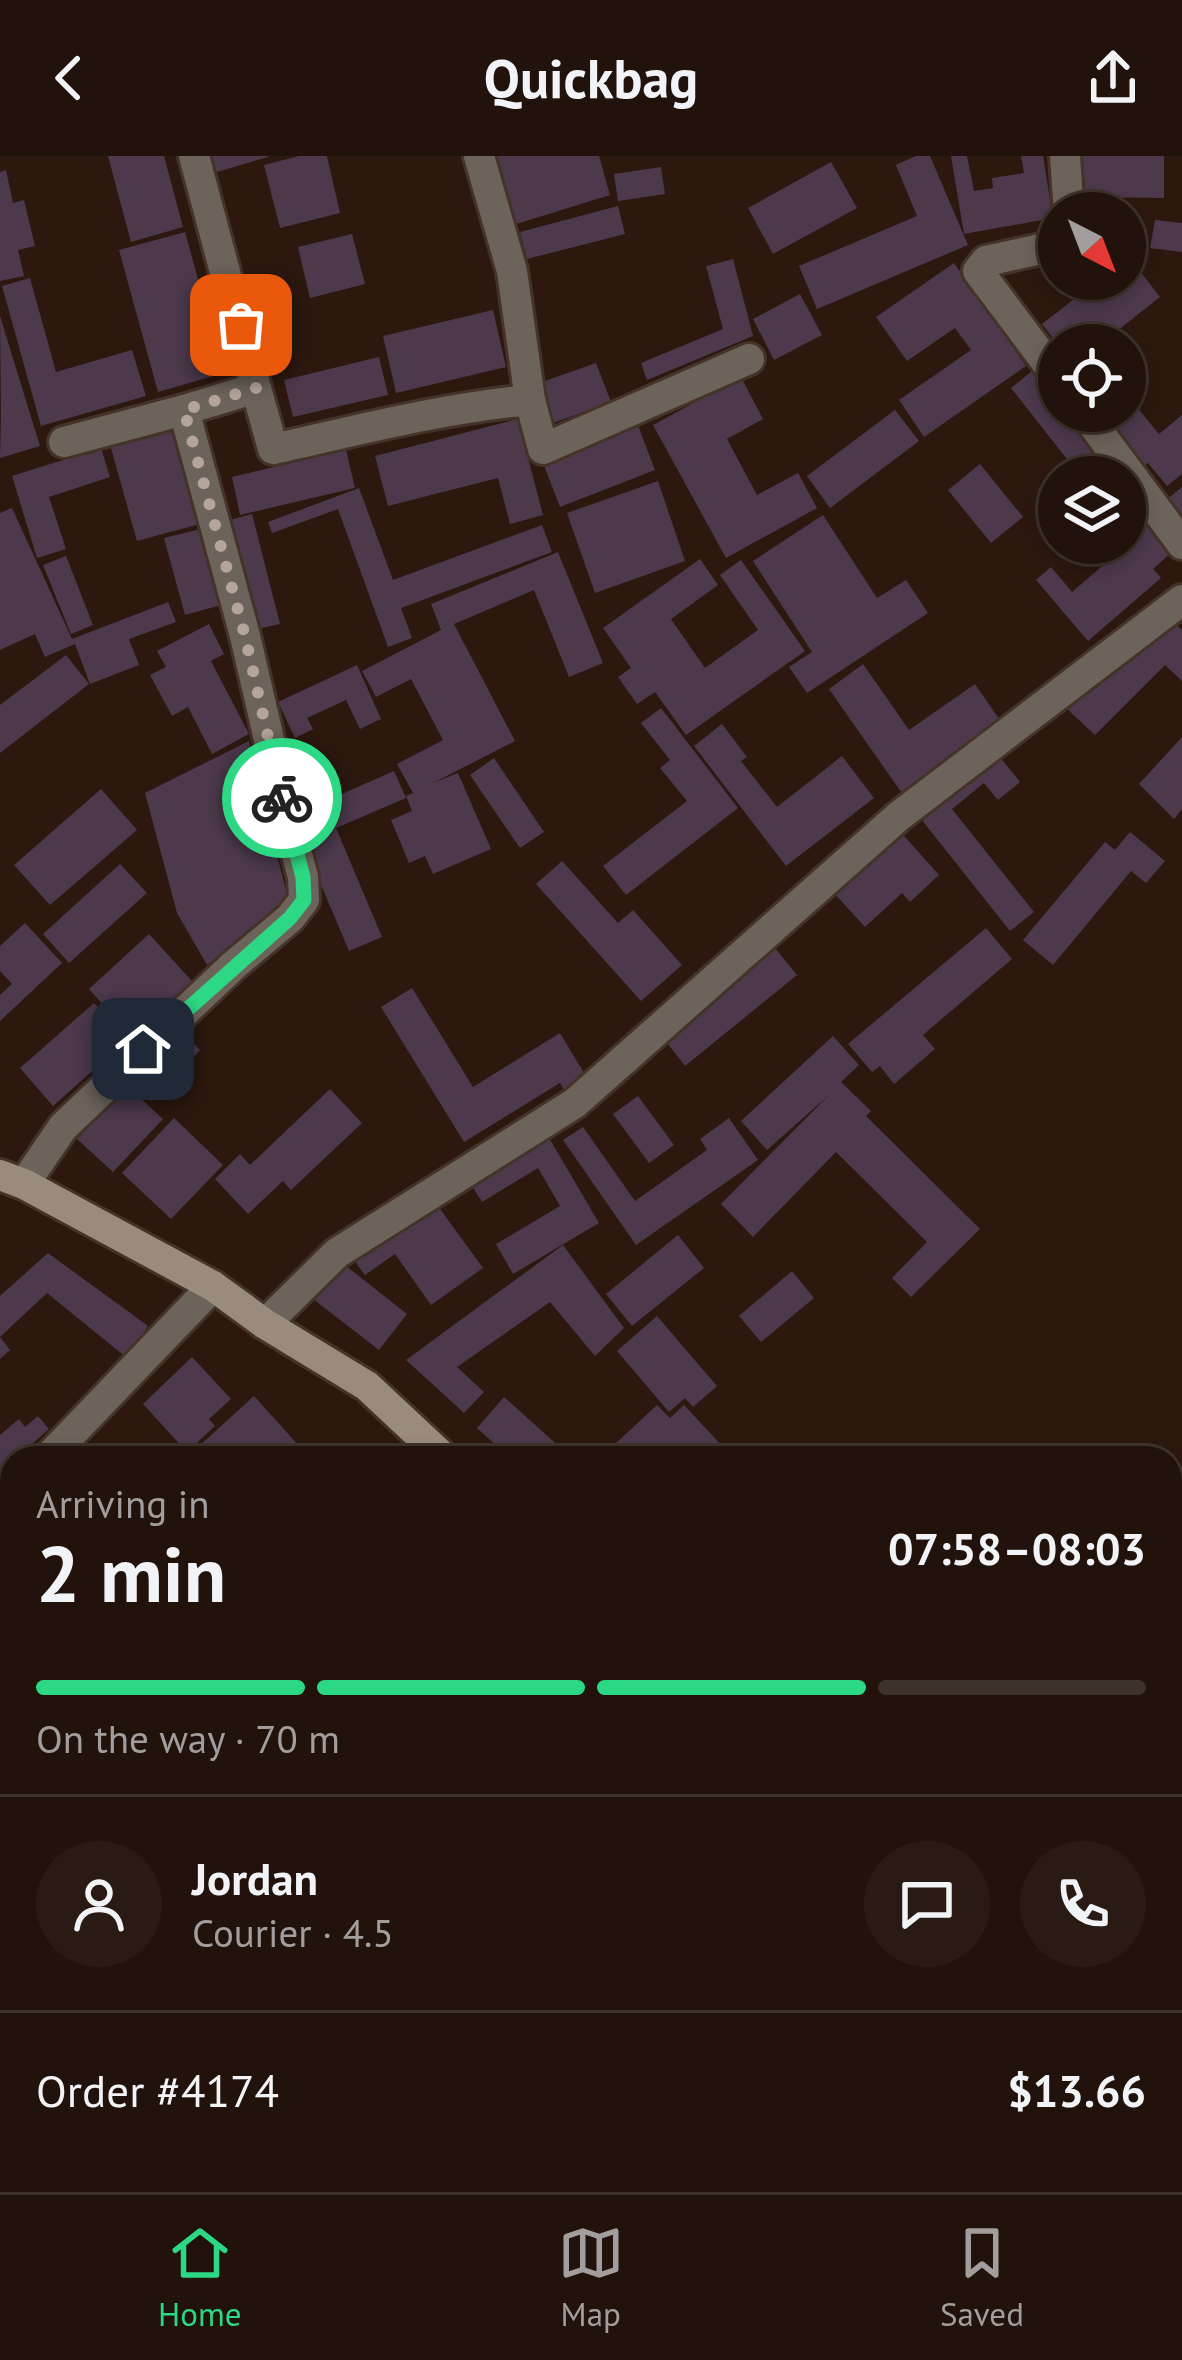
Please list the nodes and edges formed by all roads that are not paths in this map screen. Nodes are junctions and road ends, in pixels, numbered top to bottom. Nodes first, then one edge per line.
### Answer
1 (194, 156) edge
2 (479, 156) edge
3 (1065, 156) edge
4 (1068, 192) edge
5 (1038, 250) edge
6 (1038, 351) edge
7 (749, 359) dead end
8 (256, 388) junction
9 (530, 400) junction
10 (184, 410) junction
11 (1099, 432) edge
12 (64, 442) dead end
13 (1182, 544) edge
14 (1182, 600) edge
15 (12, 1179) edge
16 (213, 1286) junction
17 (266, 1324) junction
18 (60, 1446) edge
19 (431, 1446) edge

1 - 8 street
2 - 9 street
3 - 4 street
5 - 6 street
7 - 9 street
8 - 9 street
8 - 10 street
10 - 12 street
10 - 15 street
11 - 13 street
14 - 17 street
15 - 16 main road
16 - 17 main road
16 - 18 street
17 - 19 main road

